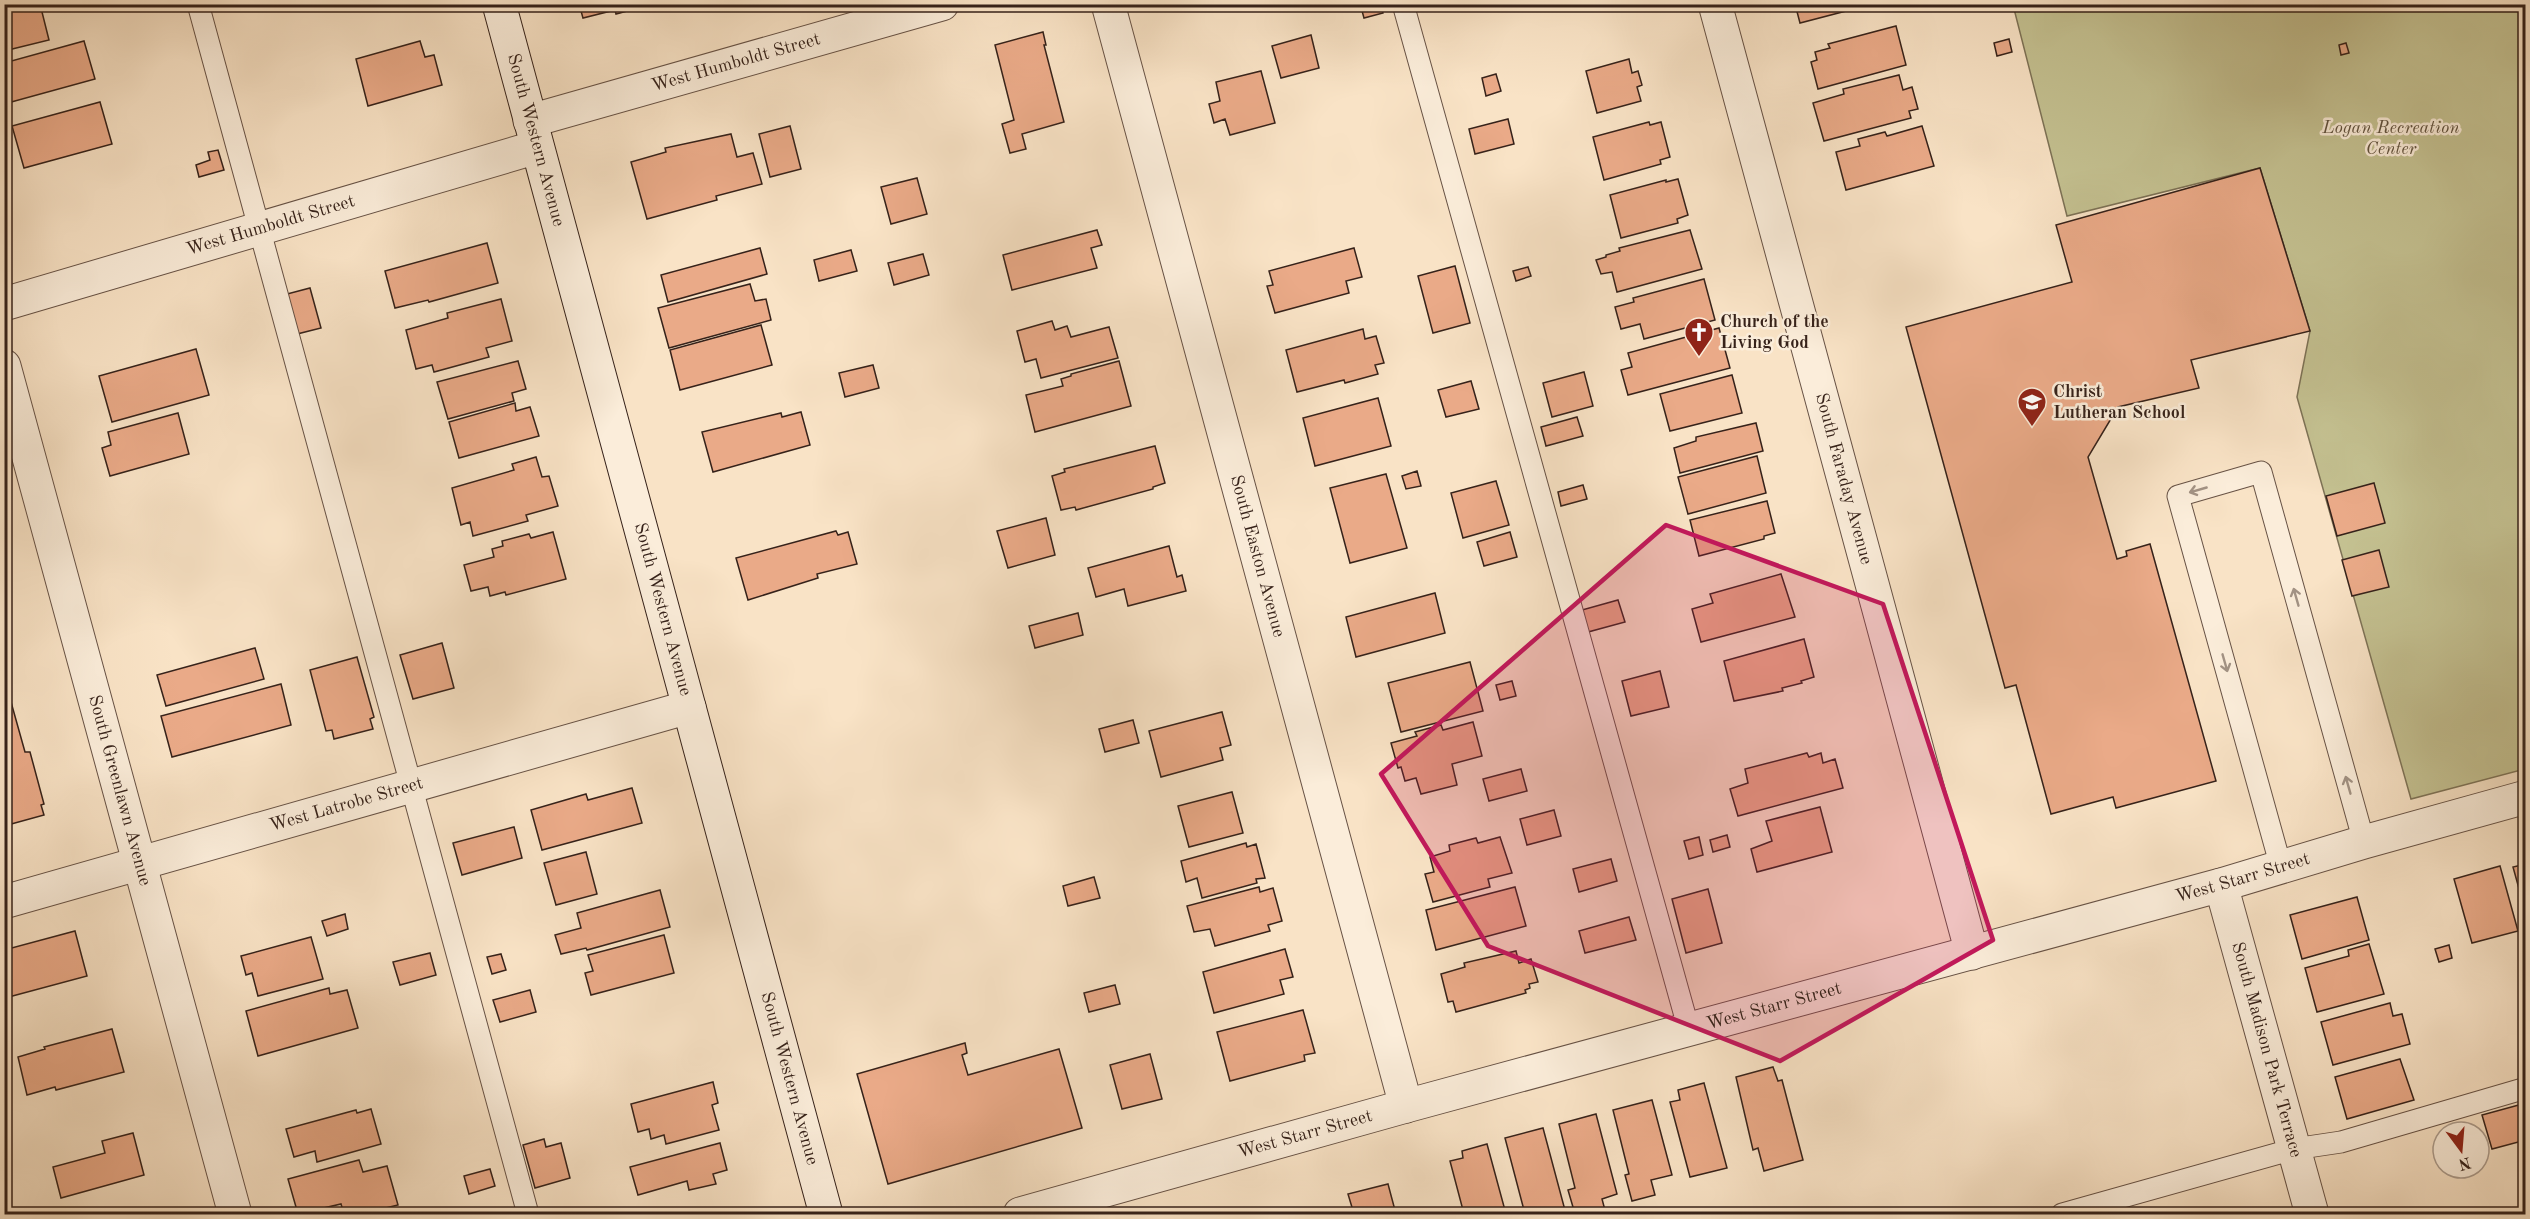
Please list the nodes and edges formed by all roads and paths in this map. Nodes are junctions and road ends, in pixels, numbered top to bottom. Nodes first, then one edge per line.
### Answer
1 (198, 4) edge
2 (499, 4) edge
3 (942, 4) edge
4 (1108, 4) edge
5 (1403, 4) edge
6 (1714, 4) edge
7 (533, 134) junction
8 (259, 229) junction
9 (4, 304) edge
10 (4, 366) edge
11 (689, 707) junction
12 (411, 786) junction
13 (2526, 797) edge
14 (2364, 842) junction
15 (141, 862) junction
16 (2281, 867) junction
17 (2221, 885) junction
18 (4, 902) edge
19 (1972, 952) junction
20 (1689, 1030) junction
21 (2526, 1088) edge
22 (1406, 1106) junction
23 (2294, 1149) junction
24 (235, 1215) edge
25 (528, 1215) edge
26 (825, 1215) edge
27 (1020, 1215) edge
28 (2062, 1215) edge
29 (2312, 1215) edge

1 - 8 lane
2 - 7 street, South Western Avenue
3 - 7 street, West Humboldt Street
4 - 22 street, South Easton Avenue
5 - 20 lane
6 - 19 street, South Faraday Avenue
7 - 8 street, West Humboldt Street
7 - 11 street, South Western Avenue
8 - 9 street, West Humboldt Street
8 - 12 lane
10 - 15 street, South Greenlawn Avenue
11 - 12 street, West Latrobe Street
11 - 26 street, South Western Avenue
12 - 15 street, West Latrobe Street
12 - 25 lane
13 - 14 street, West Starr Street
14 - 16 street, West Starr Street
14 -> 16 lane
15 - 18 street, West Latrobe Street
15 - 24 street, South Greenlawn Avenue
16 - 17 street, West Starr Street
17 - 19 street, West Starr Street
17 - 23 street, South Madison Park Terrace
19 - 20 street, West Starr Street
20 - 22 street, West Starr Street
21 - 23 lane
22 - 27 street, West Starr Street
23 - 28 lane
23 - 29 street, South Madison Park Terrace

